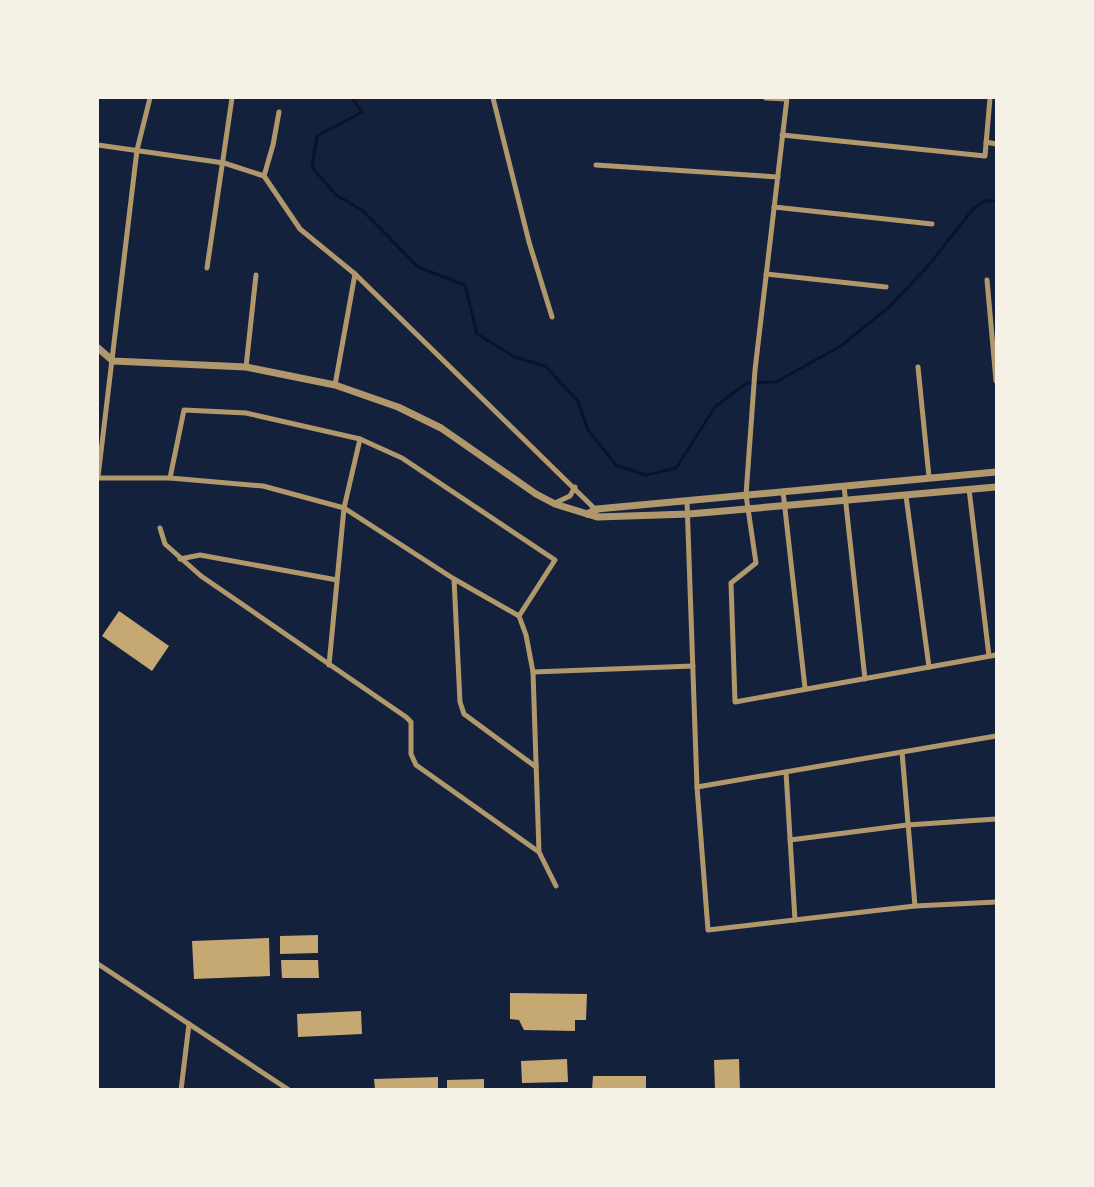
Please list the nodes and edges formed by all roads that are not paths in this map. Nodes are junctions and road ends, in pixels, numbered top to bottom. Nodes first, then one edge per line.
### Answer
1 (150, 98) edge
2 (232, 98) edge
3 (493, 98) edge
4 (766, 98) edge
5 (786, 98) edge
6 (990, 98) edge
7 (278, 112) dead end
8 (782, 135) junction
9 (986, 142) junction
10 (996, 144) edge
11 (98, 145) edge
12 (137, 150) junction
13 (224, 163) junction
14 (596, 165) dead end
15 (264, 176) junction
16 (778, 177) junction
17 (774, 206) junction
18 (932, 224) dead end
19 (207, 268) dead end
20 (355, 274) junction
21 (766, 274) junction
22 (256, 275) dead end
23 (987, 280) dead end
24 (886, 287) dead end
25 (552, 317) dead end
26 (98, 348) edge
27 (112, 361) junction
28 (246, 367) junction
29 (918, 367) dead end
30 (996, 380) edge
31 (335, 385) junction
32 (360, 439) junction
33 (996, 472) edge
34 (929, 477) junction
35 (98, 478) edge
36 (170, 478) junction
37 (844, 486) junction
38 (575, 487) junction
39 (996, 487) edge
40 (969, 489) junction
41 (783, 491) junction
42 (746, 495) junction
43 (906, 496) junction
44 (688, 501) junction
45 (846, 502) junction
46 (555, 504) junction
47 (784, 505) junction
48 (344, 508) junction
49 (748, 509) junction
50 (597, 513) junction
51 (689, 514) junction
52 (160, 528) dead end
53 (180, 559) junction
54 (454, 579) junction
55 (337, 580) junction
56 (519, 616) junction
57 (996, 654) edge
58 (989, 656) junction
59 (329, 665) junction
60 (693, 666) junction
61 (929, 667) junction
62 (533, 672) junction
63 (864, 679) junction
64 (805, 688) junction
65 (996, 736) edge
66 (902, 752) junction
67 (536, 767) junction
68 (786, 772) junction
69 (697, 787) junction
70 (996, 819) edge
71 (907, 825) junction
72 (790, 840) junction
73 (539, 852) junction
74 (556, 886) dead end
75 (996, 902) edge
76 (915, 906) junction
77 (795, 920) junction
78 (98, 964) edge
79 (189, 1024) junction
80 (180, 1090) edge
81 (289, 1090) edge

1 - 12 street
2 - 13 street
3 - 25 street
4 - 5 street
5 - 8 street
6 - 9 street
7 - 15 street
8 - 9 street
8 - 16 street
9 - 10 street
11 - 12 street
12 - 13 street
12 - 27 street
13 - 15 street
13 - 19 street
14 - 16 street
15 - 20 street
16 - 17 street
17 - 18 street
17 - 21 street
20 - 31 street
20 - 38 street
21 - 24 street
21 - 42 street
22 - 28 street
23 - 30 street
26 - 27 street
27 - 28 street
27 - 35 street
28 - 31 street
29 - 34 street
31 - 46 street
32 - 36 street
32 - 48 street
32 - 56 street
33 - 34 street
34 - 37 street
35 - 36 street
36 - 48 street
37 - 41 street
37 - 45 street
38 - 46 street
38 - 50 street
39 - 40 street
40 - 43 street
40 - 58 street
41 - 42 street
41 - 47 street
42 - 44 street
42 - 49 street
43 - 45 street
43 - 61 street
44 - 50 street
44 - 51 street
45 - 47 street
45 - 63 street
46 - 50 street
47 - 49 street
47 - 64 street
48 - 54 street
48 - 55 street
49 - 51 street
49 - 64 street
50 - 51 street
51 - 60 street
52 - 53 street
53 - 55 street
53 - 59 street
54 - 56 street
54 - 67 street
55 - 59 street
56 - 62 street
57 - 58 street
58 - 61 street
59 - 73 street
60 - 62 street
60 - 69 street
61 - 63 street
62 - 67 street
63 - 64 street
65 - 66 street
66 - 68 street
66 - 71 street
67 - 73 street
68 - 69 street
68 - 72 street
69 - 77 street
70 - 71 street
71 - 72 street
71 - 76 street
72 - 77 street
73 - 74 street
75 - 76 street
76 - 77 street
78 - 79 street
79 - 80 street
79 - 81 street

